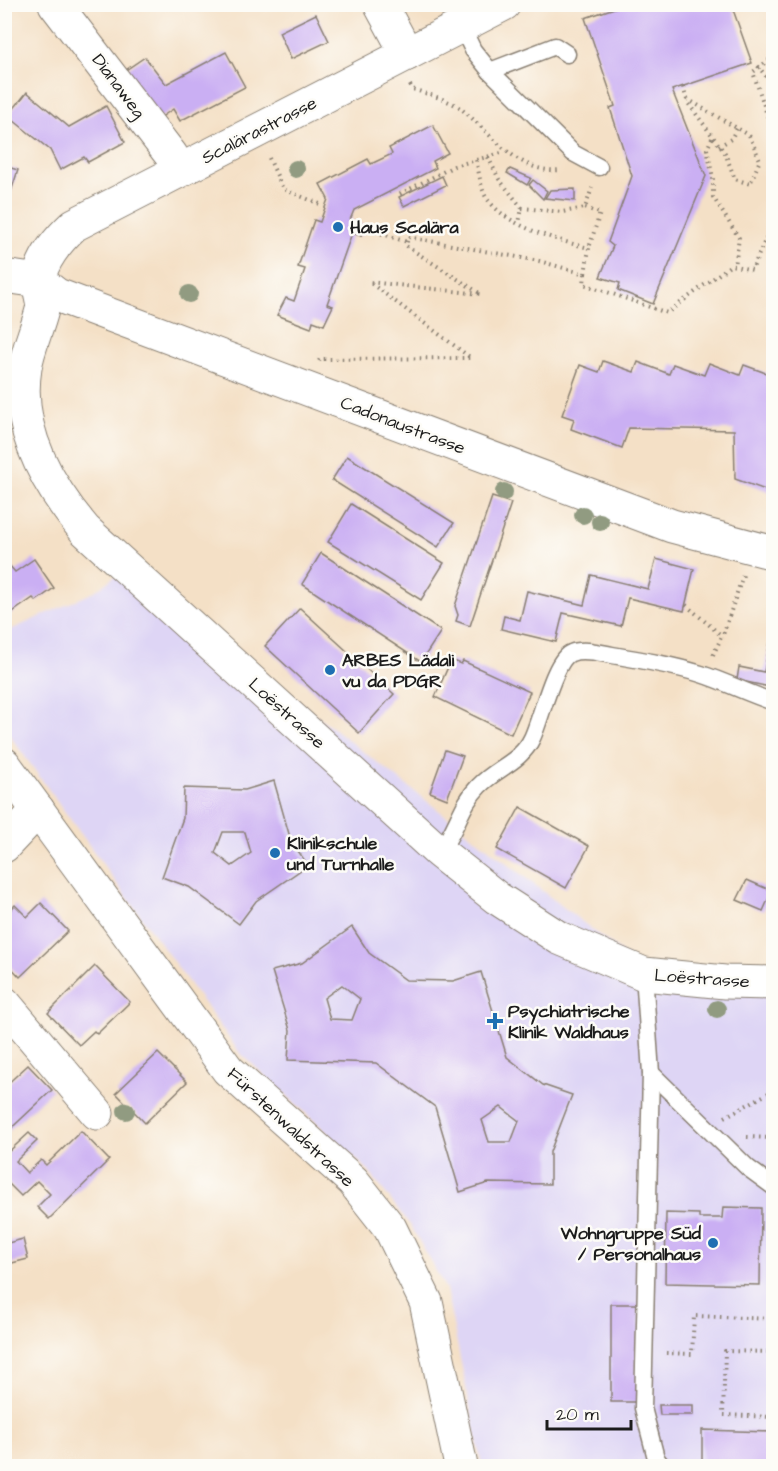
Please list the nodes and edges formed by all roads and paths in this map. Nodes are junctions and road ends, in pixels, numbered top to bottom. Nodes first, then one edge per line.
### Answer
1 (55, 4) edge
2 (380, 4) edge
3 (504, 4) edge
4 (462, 27) junction
5 (567, 54) dead end
6 (774, 57) edge
7 (758, 66) junction
8 (408, 69) junction
9 (490, 71) junction
10 (682, 87) dead end
11 (774, 87) edge
12 (687, 99) junction
13 (737, 128) junction
14 (774, 136) edge
15 (712, 138) junction
16 (719, 146) junction
17 (506, 152) junction
18 (267, 154) dead end
19 (488, 156) junction
20 (476, 160) junction
21 (599, 167) junction
22 (179, 169) junction
23 (400, 194) dead end
24 (320, 204) dead end
25 (522, 208) junction
26 (585, 208) junction
27 (774, 220) edge
28 (519, 223) junction
29 (364, 228) dead end
30 (407, 242) junction
31 (589, 248) junction
32 (735, 266) junction
33 (585, 274) junction
34 (4, 276) edge
35 (39, 281) junction
36 (318, 365) dead end
37 (774, 553) edge
38 (745, 569) dead end
39 (686, 605) dead end
40 (722, 636) junction
41 (704, 675) junction
42 (774, 702) edge
43 (4, 764) edge
44 (38, 810) junction
45 (5, 845) edge
46 (440, 852) junction
47 (644, 974) junction
48 (774, 983) edge
49 (4, 1003) edge
50 (651, 1073) junction
51 (774, 1090) edge
52 (97, 1113) dead end
53 (706, 1128) junction
54 (774, 1187) edge
55 (774, 1319) edge
56 (774, 1352) edge
57 (644, 1353) junction
58 (774, 1417) edge
59 (461, 1467) edge
60 (662, 1467) edge

1 - 22 street, Dianaweg
2 - 8 street
3 - 4 street, Scalärastrasse
4 - 8 street, Scalärastrasse
4 - 9 lane
5 - 9 lane
6 - 7 path
7 - 11 path
7 - 14 path
8 - 17 path
8 - 22 street, Scalärastrasse
9 - 21 lane
10 - 12 path
12 - 13 path
12 - 15 path
13 - 16 path
13 - 16 path
15 - 16 path
15 - 32 path
17 - 19 path
17 - 21 path
18 - 24 path
19 - 20 path
19 - 25 path
20 - 23 path
20 - 28 path
21 - 26 path
22 - 35 street, Scalärastrasse
25 - 26 path
25 - 28 path
26 - 31 path
27 - 32 path
28 - 31 path
29 - 30 path
30 - 33 path
30 - 36 path
31 - 33 path
32 - 33 path
34 - 35 street
35 - 37 street, Cadonaustrasse
35 - 46 street, Loëstrasse
38 - 40 path
39 - 40 path
40 - 41 path
41 - 42 lane
41 - 46 lane
43 - 44 street, Fürstenwaldstrasse
44 - 45 street
44 - 59 street, Fürstenwaldstrasse
46 - 47 street, Loëstrasse
47 - 48 street, Loëstrasse
47 - 50 lane
49 - 52 street
50 - 53 lane
50 - 57 lane
51 - 53 path
53 - 54 lane
55 - 57 path
56 - 58 path
57 - 60 lane

